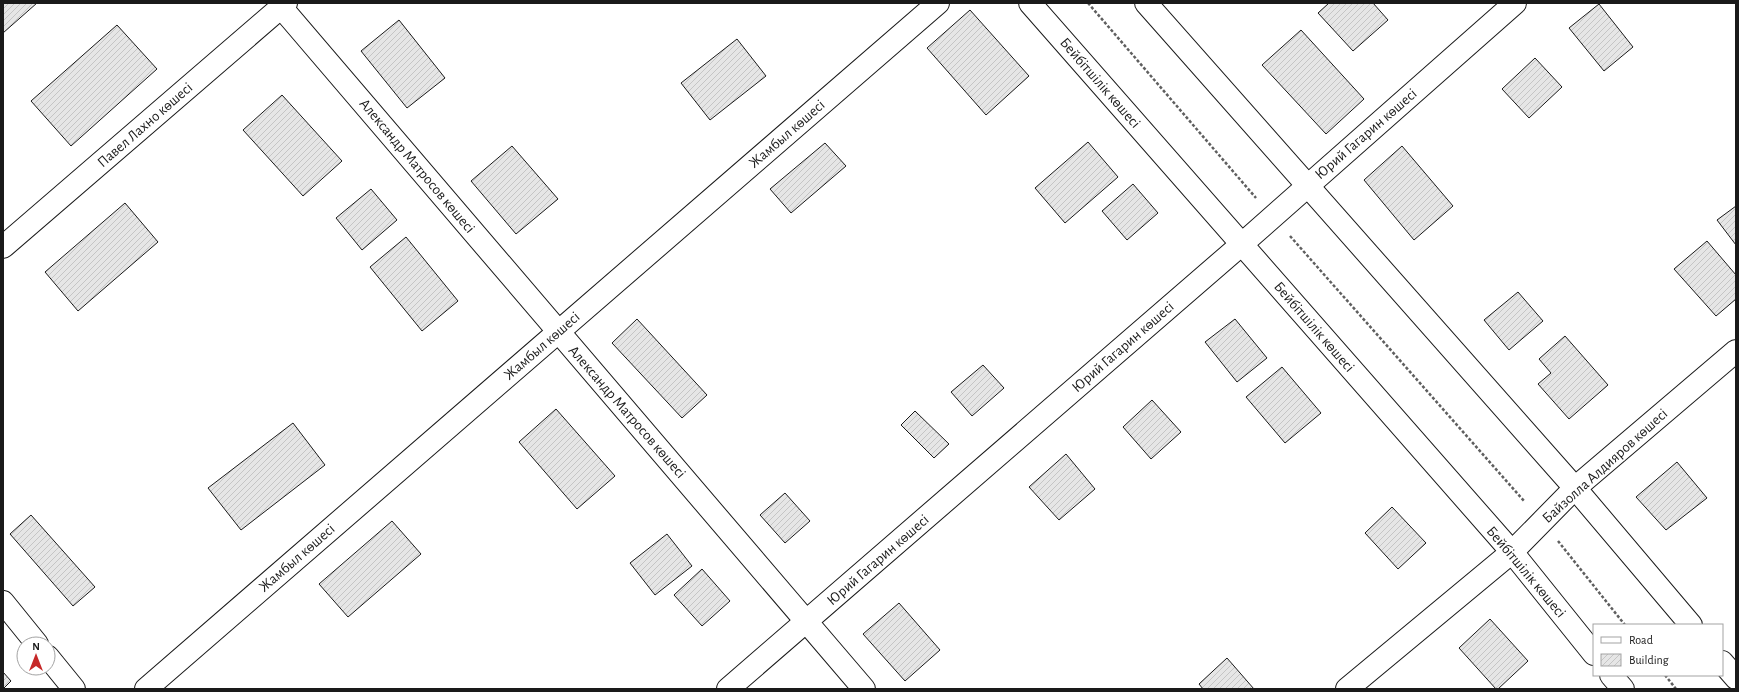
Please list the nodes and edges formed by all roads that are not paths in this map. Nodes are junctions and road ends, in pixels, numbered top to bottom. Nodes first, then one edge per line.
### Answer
1 (938, 3) edge
2 (1030, 3) edge
3 (1146, 3) edge
4 (1514, 3) edge
5 (284, 5) edge
6 (1307, 186) junction
7 (1242, 244) junction
8 (3, 247) edge
9 (558, 332) junction
10 (1736, 352) edge
11 (1575, 488) junction
12 (1512, 552) junction
13 (3, 602) edge
14 (806, 621) junction
15 (1690, 624) edge
16 (31, 636) edge
17 (1593, 653) edge
18 (1723, 663) edge
19 (56, 667) edge
20 (1612, 676) edge
21 (1736, 678) edge
22 (74, 689) edge
23 (146, 689) edge
24 (728, 689) edge
25 (864, 689) edge
26 (1347, 689) edge
27 (1623, 689) edge

1 - 9 street, Жамбыл көшесі
2 - 7 street, Бейбітшілік көшесі
3 - 6 street
4 - 6 street, Юрий Гагарин көшесі
5 - 8 street, Павел Лахно көшесі
5 - 9 street, Александр Матросов көшесі
6 - 7 street, Юрий Гагарин көшесі
6 - 11 street
7 - 12 street, Бейбітшілік көшесі
7 - 14 street, Юрий Гагарин көшесі
9 - 14 street, Александр Матросов көшесі
9 - 23 street, Жамбыл көшесі
10 - 11 street, Байзолла Алдияров көшесі
11 - 12 street, Байзолла Алдияров көшесі
11 - 15 street
12 - 17 street, Бейбітшілік көшесі
12 - 26 street, Байзолла Алдияров көшесі
13 - 16 street
14 - 24 street, Юрий Гагарин көшесі
14 - 25 street, Александр Матросов көшесі
18 - 21 street
19 - 22 street
20 - 27 street

